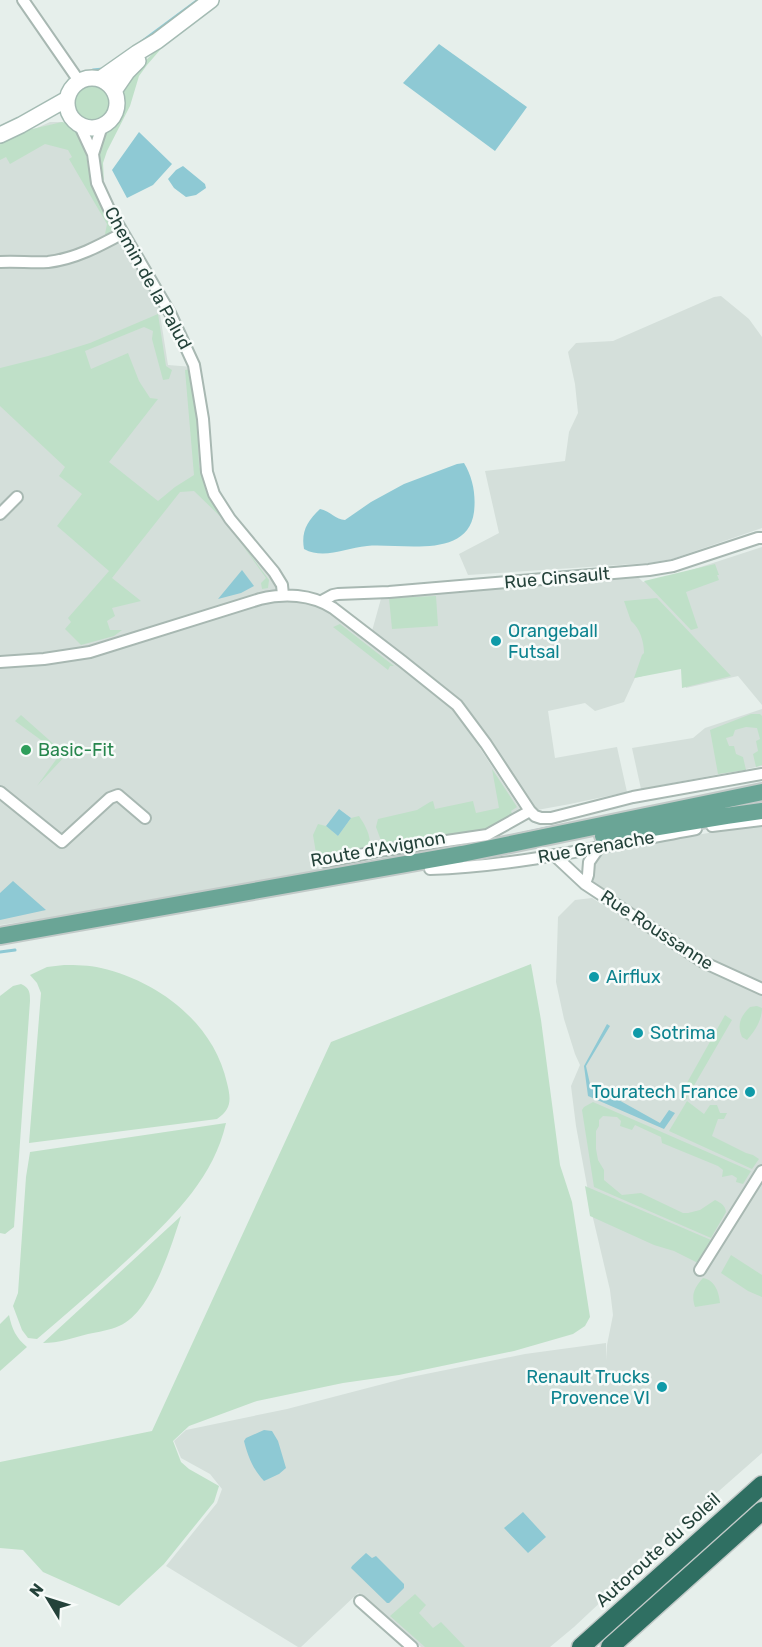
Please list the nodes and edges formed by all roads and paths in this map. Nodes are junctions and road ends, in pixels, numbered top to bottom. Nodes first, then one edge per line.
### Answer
1 (23, 0) edge
2 (211, 0) edge
3 (157, 41) junction
4 (100, 79) junction
5 (79, 81) junction
6 (114, 91) junction
7 (67, 99) junction
8 (75, 121) junction
9 (21, 125) junction
10 (102, 126) junction
11 (0, 135) edge
12 (93, 154) junction
13 (123, 233) junction
14 (0, 262) edge
15 (17, 497) dead end
16 (0, 514) edge
17 (760, 537) edge
18 (352, 593) junction
19 (283, 595) junction
20 (322, 601) junction
21 (333, 608) junction
22 (0, 662) edge
23 (762, 774) edge
24 (0, 792) edge
25 (762, 792) edge
26 (530, 811) junction
27 (762, 812) edge
28 (145, 818) dead end
29 (762, 820) edge
30 (600, 846) junction
31 (554, 855) junction
32 (325, 862) dead end
33 (430, 869) junction
34 (585, 884) junction
35 (0, 936) edge
36 (0, 946) edge
37 (762, 989) edge
38 (762, 1171) edge
39 (699, 1270) dead end
40 (762, 1485) edge
41 (762, 1511) edge
42 (360, 1601) dead end
43 (412, 1647) edge
44 (581, 1647) edge
45 (610, 1647) edge

1 - 5 street
2 - 3 main road
3 - 4 main road
3 - 6 main road
4 - 5 main road
4 - 6 main road
5 - 7 main road
6 - 10 main road
7 - 8 main road
7 - 9 main road
8 - 9 main road
8 - 10 main road
8 - 12 street, Chemin de la Palud
9 - 11 main road
10 - 12 street, Chemin de la Palud
12 - 13 street, Chemin de la Palud
13 - 14 street
13 - 19 street, Chemin de la Palud
15 - 16 street
17 - 18 street, Rue Cinsault
18 - 20 street, Rue Cinsault
18 - 21 street
19 - 20 street, Rue Cinsault
19 - 22 street, Rue Cinsault
20 - 21 street
21 - 26 street
23 - 26 street
24 - 28 street
25 - 35 main road, Route d'Avignon
26 - 32 street
27 - 33 main road, Route d'Avignon
29 - 30 street, Rue Grenache
30 - 31 street, Rue Grenache
30 - 34 street, Rue Roussanne
31 - 33 street, Rue Grenache
31 - 34 street, Rue Roussanne
33 - 36 main road, Route d'Avignon
34 - 37 street, Rue Roussanne
38 - 39 street
40 - 44 highway, Autoroute du Soleil
41 - 45 highway
42 - 43 street

